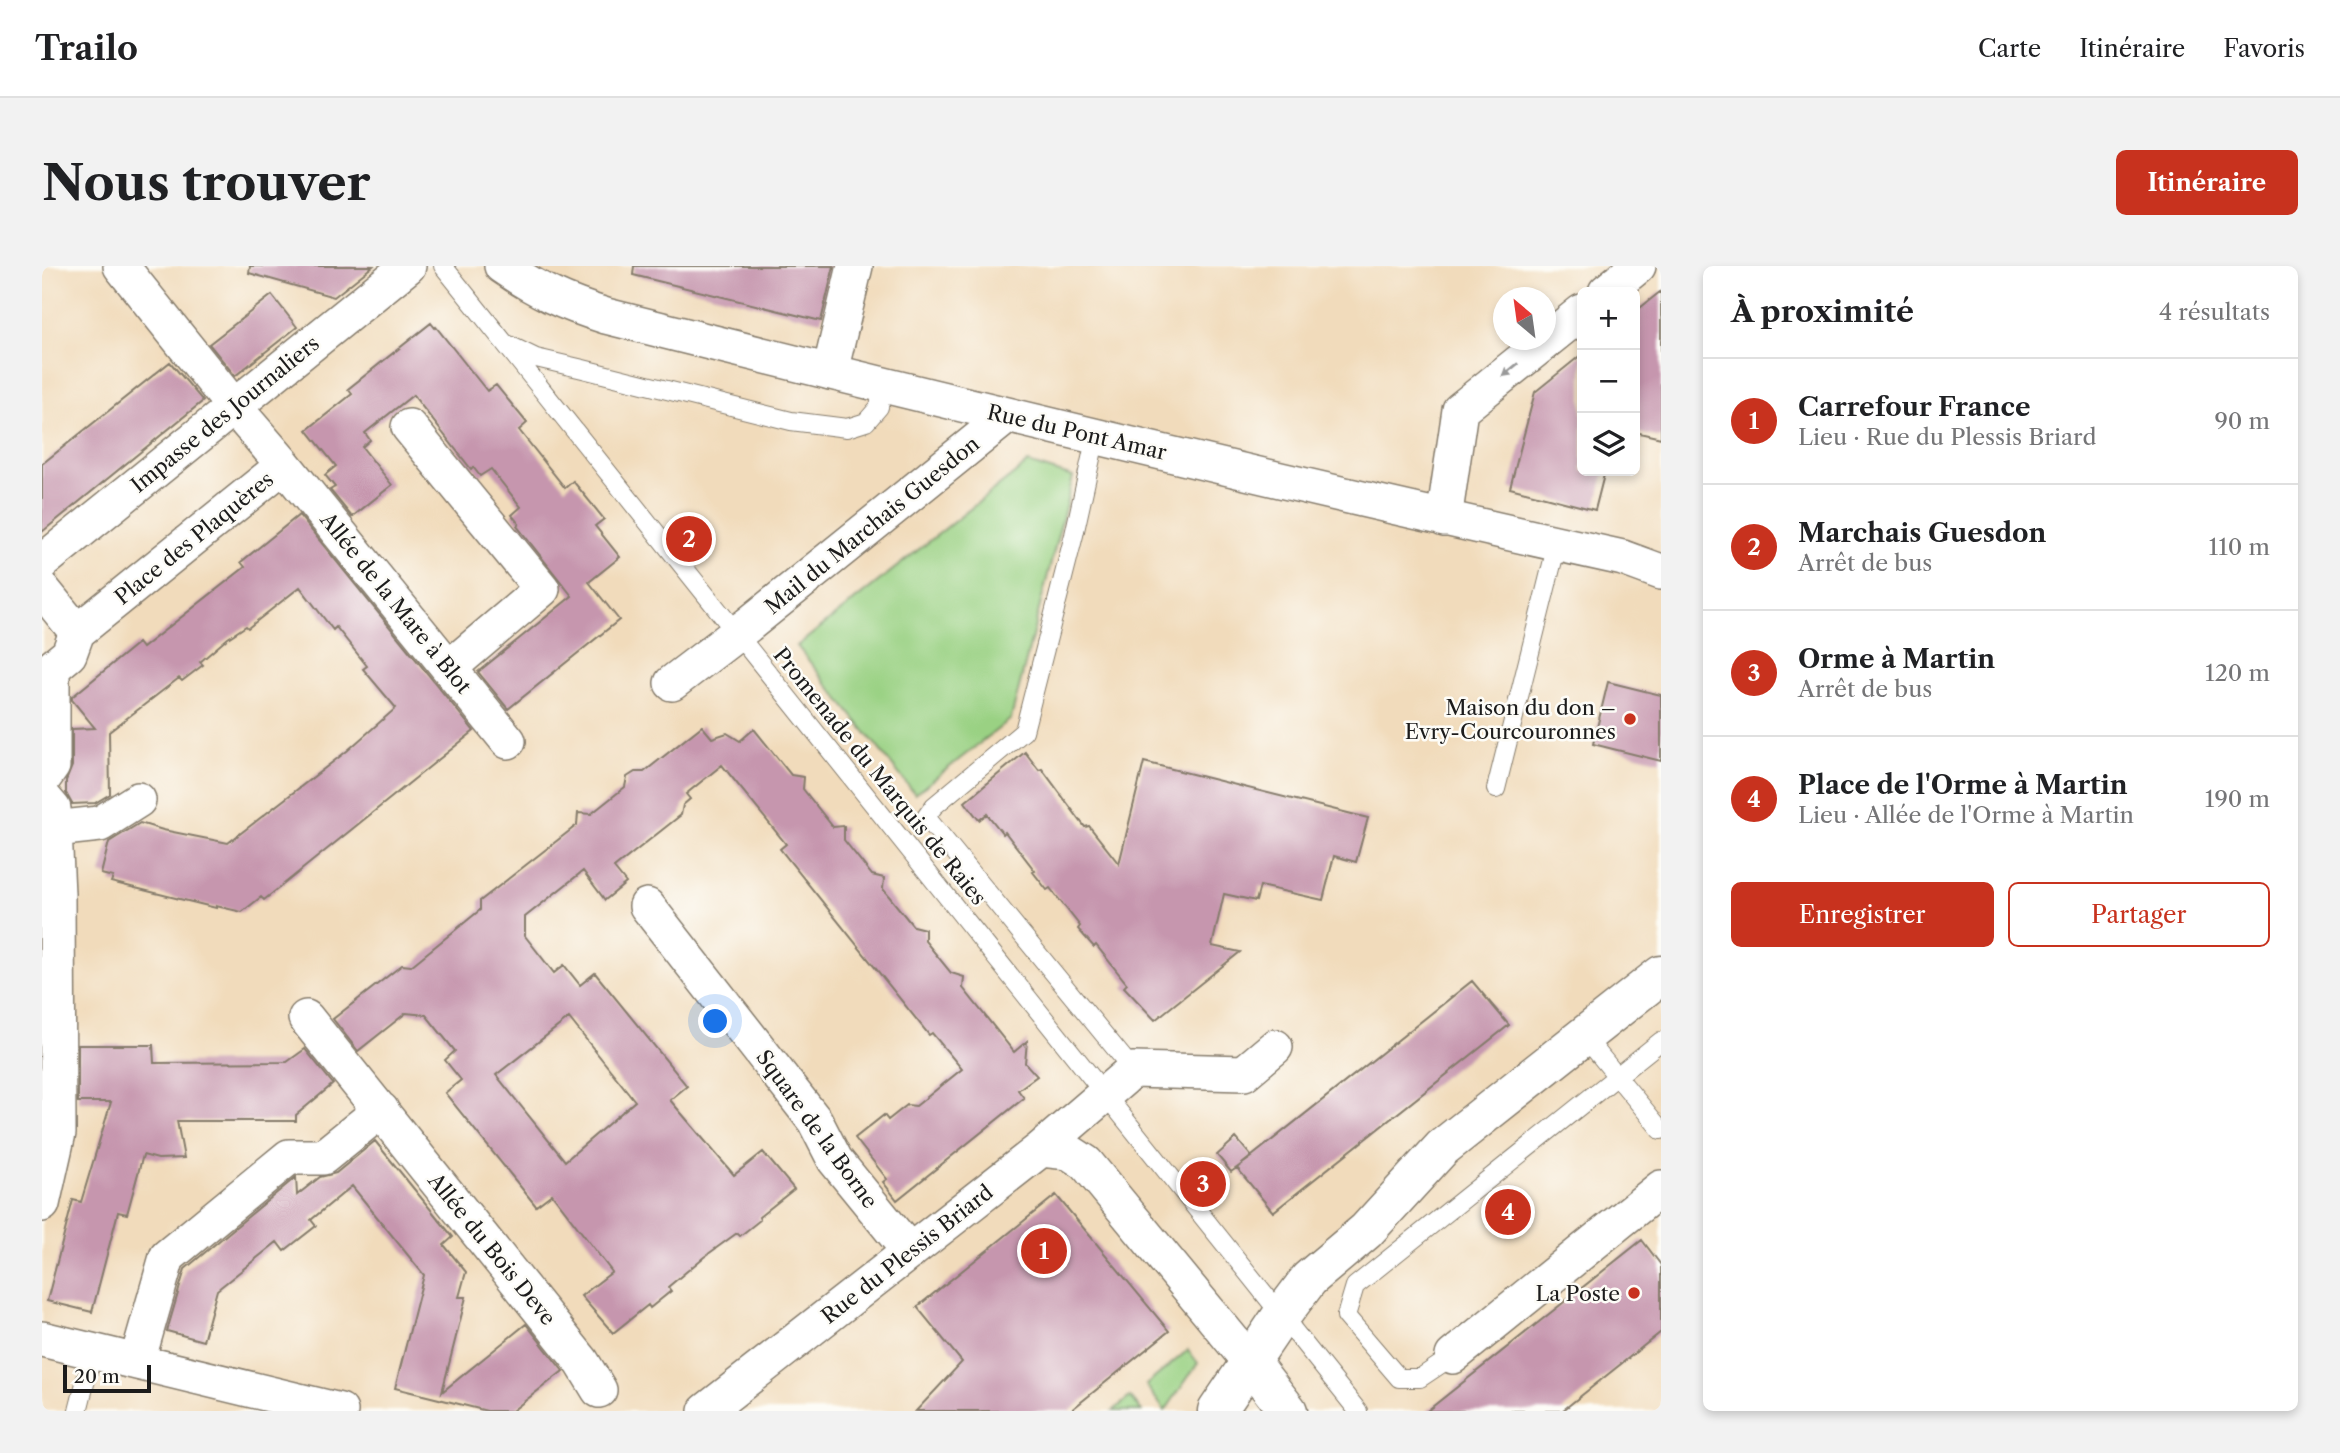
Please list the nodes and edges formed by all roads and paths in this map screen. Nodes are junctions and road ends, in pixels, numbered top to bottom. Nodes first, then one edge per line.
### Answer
1 (121, 266) edge
2 (408, 266) edge
3 (443, 266) edge
4 (502, 266) edge
5 (855, 266) edge
6 (1638, 266) edge
7 (1612, 287) edge
8 (1577, 316) edge
9 (504, 342) junction
10 (830, 372) junction
11 (883, 385) junction
12 (234, 407) junction
13 (1007, 416) junction
14 (410, 427) dead end
15 (1096, 436) junction
16 (284, 465) junction
17 (1444, 519) junction
18 (1557, 544) junction
19 (42, 562) edge
20 (1661, 572) edge
21 (42, 589) edge
22 (77, 632) junction
23 (736, 634) junction
24 (449, 668) junction
25 (672, 683) dead end
26 (508, 741) dead end
27 (42, 780) edge
28 (1496, 789) dead end
29 (42, 796) edge
30 (138, 800) dead end
31 (54, 829) junction
32 (49, 893) edge
33 (647, 906) dead end
34 (1661, 975) edge
35 (306, 1018) dead end
36 (1584, 1036) junction
37 (1661, 1041) edge
38 (1275, 1046) dead end
39 (1133, 1070) junction
40 (1617, 1076) junction
41 (1105, 1093) junction
42 (381, 1110) junction
43 (1661, 1130) edge
44 (1041, 1149) junction
45 (46, 1171) edge
46 (1661, 1188) edge
47 (42, 1204) edge
48 (910, 1252) junction
49 (1282, 1315) junction
50 (42, 1339) edge
51 (93, 1352) junction
52 (1452, 1356) joint
53 (137, 1362) junction
54 (1250, 1362) junction
55 (599, 1390) dead end
56 (715, 1409) edge
57 (78, 1411) edge
58 (340, 1411) edge
59 (1217, 1411) edge
60 (1288, 1411) edge
61 (1357, 1411) edge

1 - 12 street
2 - 12 street, Impasse des Journaliers
3 - 9 lane, Promenade du Marquis de Raies
4 - 10 street, Rue du Pont Amar
5 - 10 street
6 - 7 street
8 -> 17 street
9 - 11 lane
9 - 23 lane, Promenade du Marquis de Raies
10 - 11 street, Rue du Pont Amar
11 - 13 street, Rue du Pont Amar
12 - 16 street, Place des Plaquères
12 - 19 street, Impasse des Journaliers
13 - 15 street, Rue du Pont Amar
13 - 23 street, Mail du Marchais Guesdon
14 - 24 street
15 - 17 street, Rue du Pont Amar
15 - 39 lane
16 - 22 street, Place des Plaquères
16 - 24 street, Allée de la Mare à Blot
17 - 18 street, Rue du Pont Amar
18 - 20 street, Rue du Pont Amar
18 - 28 lane
21 - 22 street
22 - 27 street
23 - 25 street, Mail du Marchais Guesdon
23 - 41 lane, Promenade du Marquis de Raies
24 - 26 street, Allée de la Mare à Blot
29 - 31 street
30 - 31 street
31 - 32 street
32 - 45 street
33 - 48 street, Square de la Borne
34 - 36 main road
35 - 42 street, Allée du Bois Deve
36 - 40 lane
36 - 49 main road
37 - 40 lane
38 - 39 street
39 - 41 street, Rue du Plessis Briard
40 - 43 lane
40 - 52 lane
41 - 44 street, Rue du Plessis Briard
41 - 49 lane, Promenade du Marquis de Raies
42 - 53 street
42 - 55 street, Allée du Bois Deve
44 - 48 street, Rue du Plessis Briard
44 - 54 street
45 - 47 street
46 - 52 street
48 - 56 street, Rue du Plessis Briard
49 - 54 main road
49 - 61 lane, Promenade du Marquis de Raies
50 - 51 street
51 - 53 street
51 - 57 lane
53 - 58 street
54 - 59 main road
54 - 60 main road

